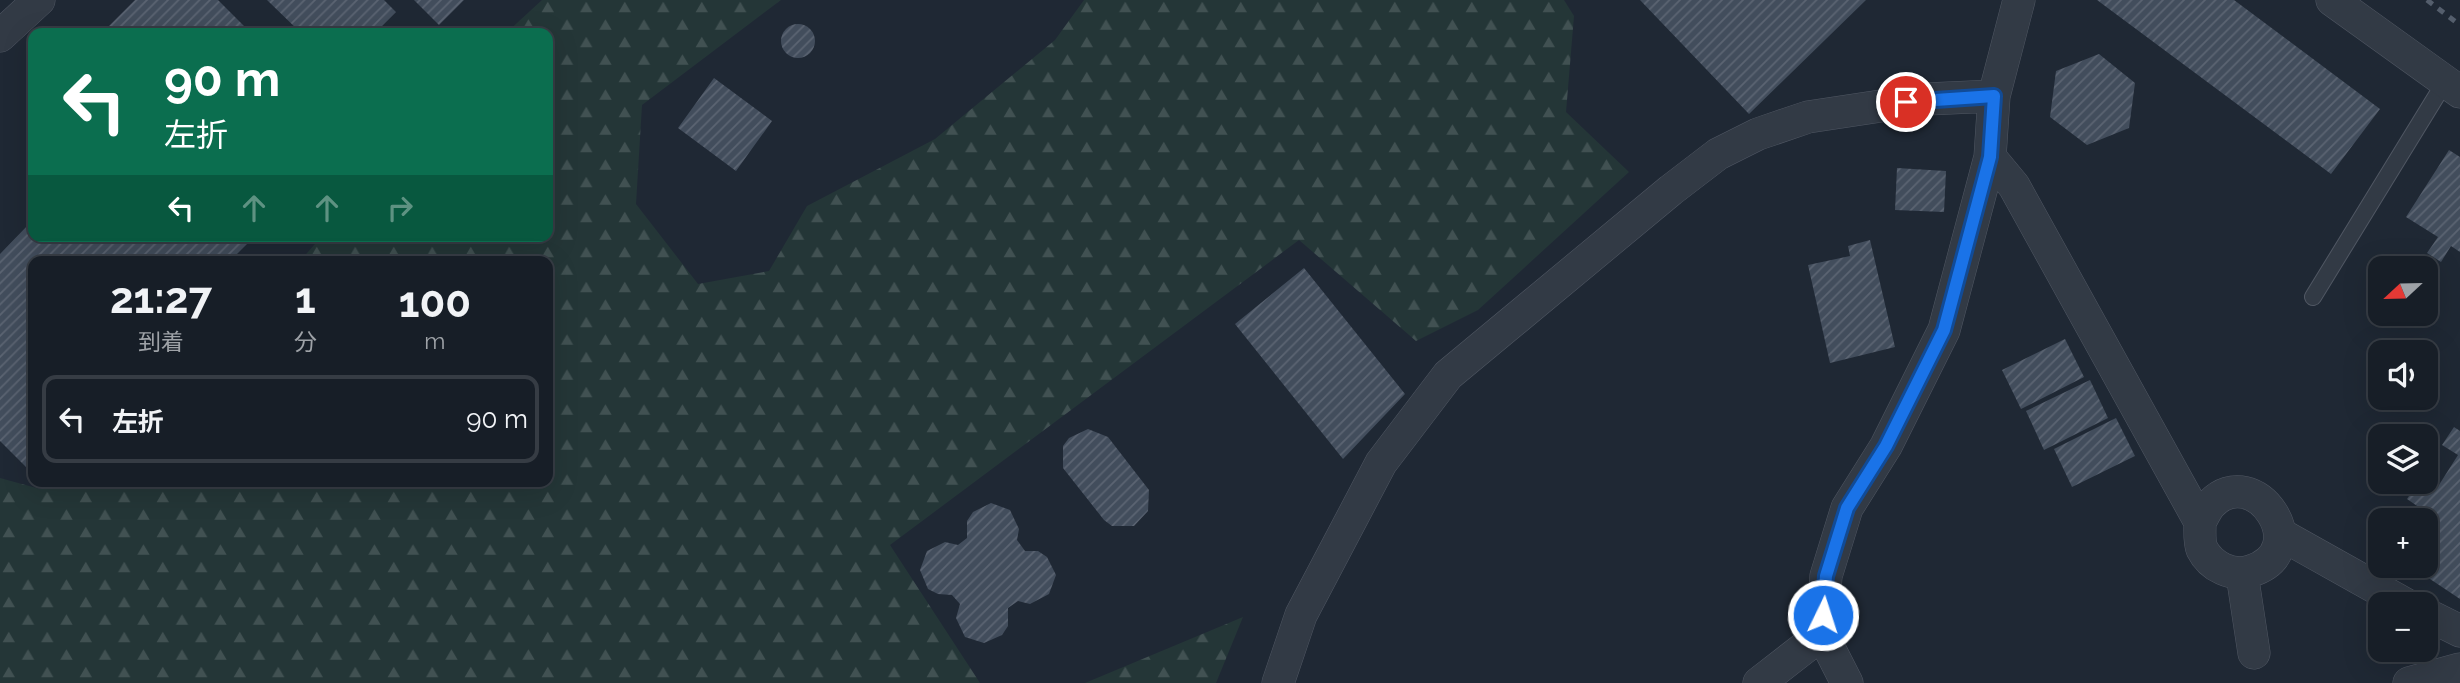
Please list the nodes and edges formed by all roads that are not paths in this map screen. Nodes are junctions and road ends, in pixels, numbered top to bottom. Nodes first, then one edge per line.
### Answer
1 (38, 0) edge
2 (2018, 0) edge
3 (2332, 0) edge
4 (0, 36) edge
5 (2452, 87) edge
6 (1994, 96) junction
7 (1990, 157) junction
8 (2313, 297) dead end
9 (2200, 522) junction
10 (2280, 534) junction
11 (2242, 574) junction
12 (2384, 592) edge
13 (2438, 620) edge
14 (2460, 631) edge
15 (1822, 634) junction
16 (2253, 653) dead end
17 (2460, 668) edge
18 (1279, 683) edge
19 (1759, 683) edge
20 (1847, 683) edge
21 (2409, 683) edge

1 - 4 street
2 - 6 street
3 - 5 street
5 - 8 lane
6 - 7 street
6 - 18 street
7 - 9 street
7 - 15 street
9 - 10 street
9 - 11 street
10 - 11 street
10 - 12 street
11 - 16 street
13 - 14 street
15 - 19 street
15 - 20 street
17 - 21 street

